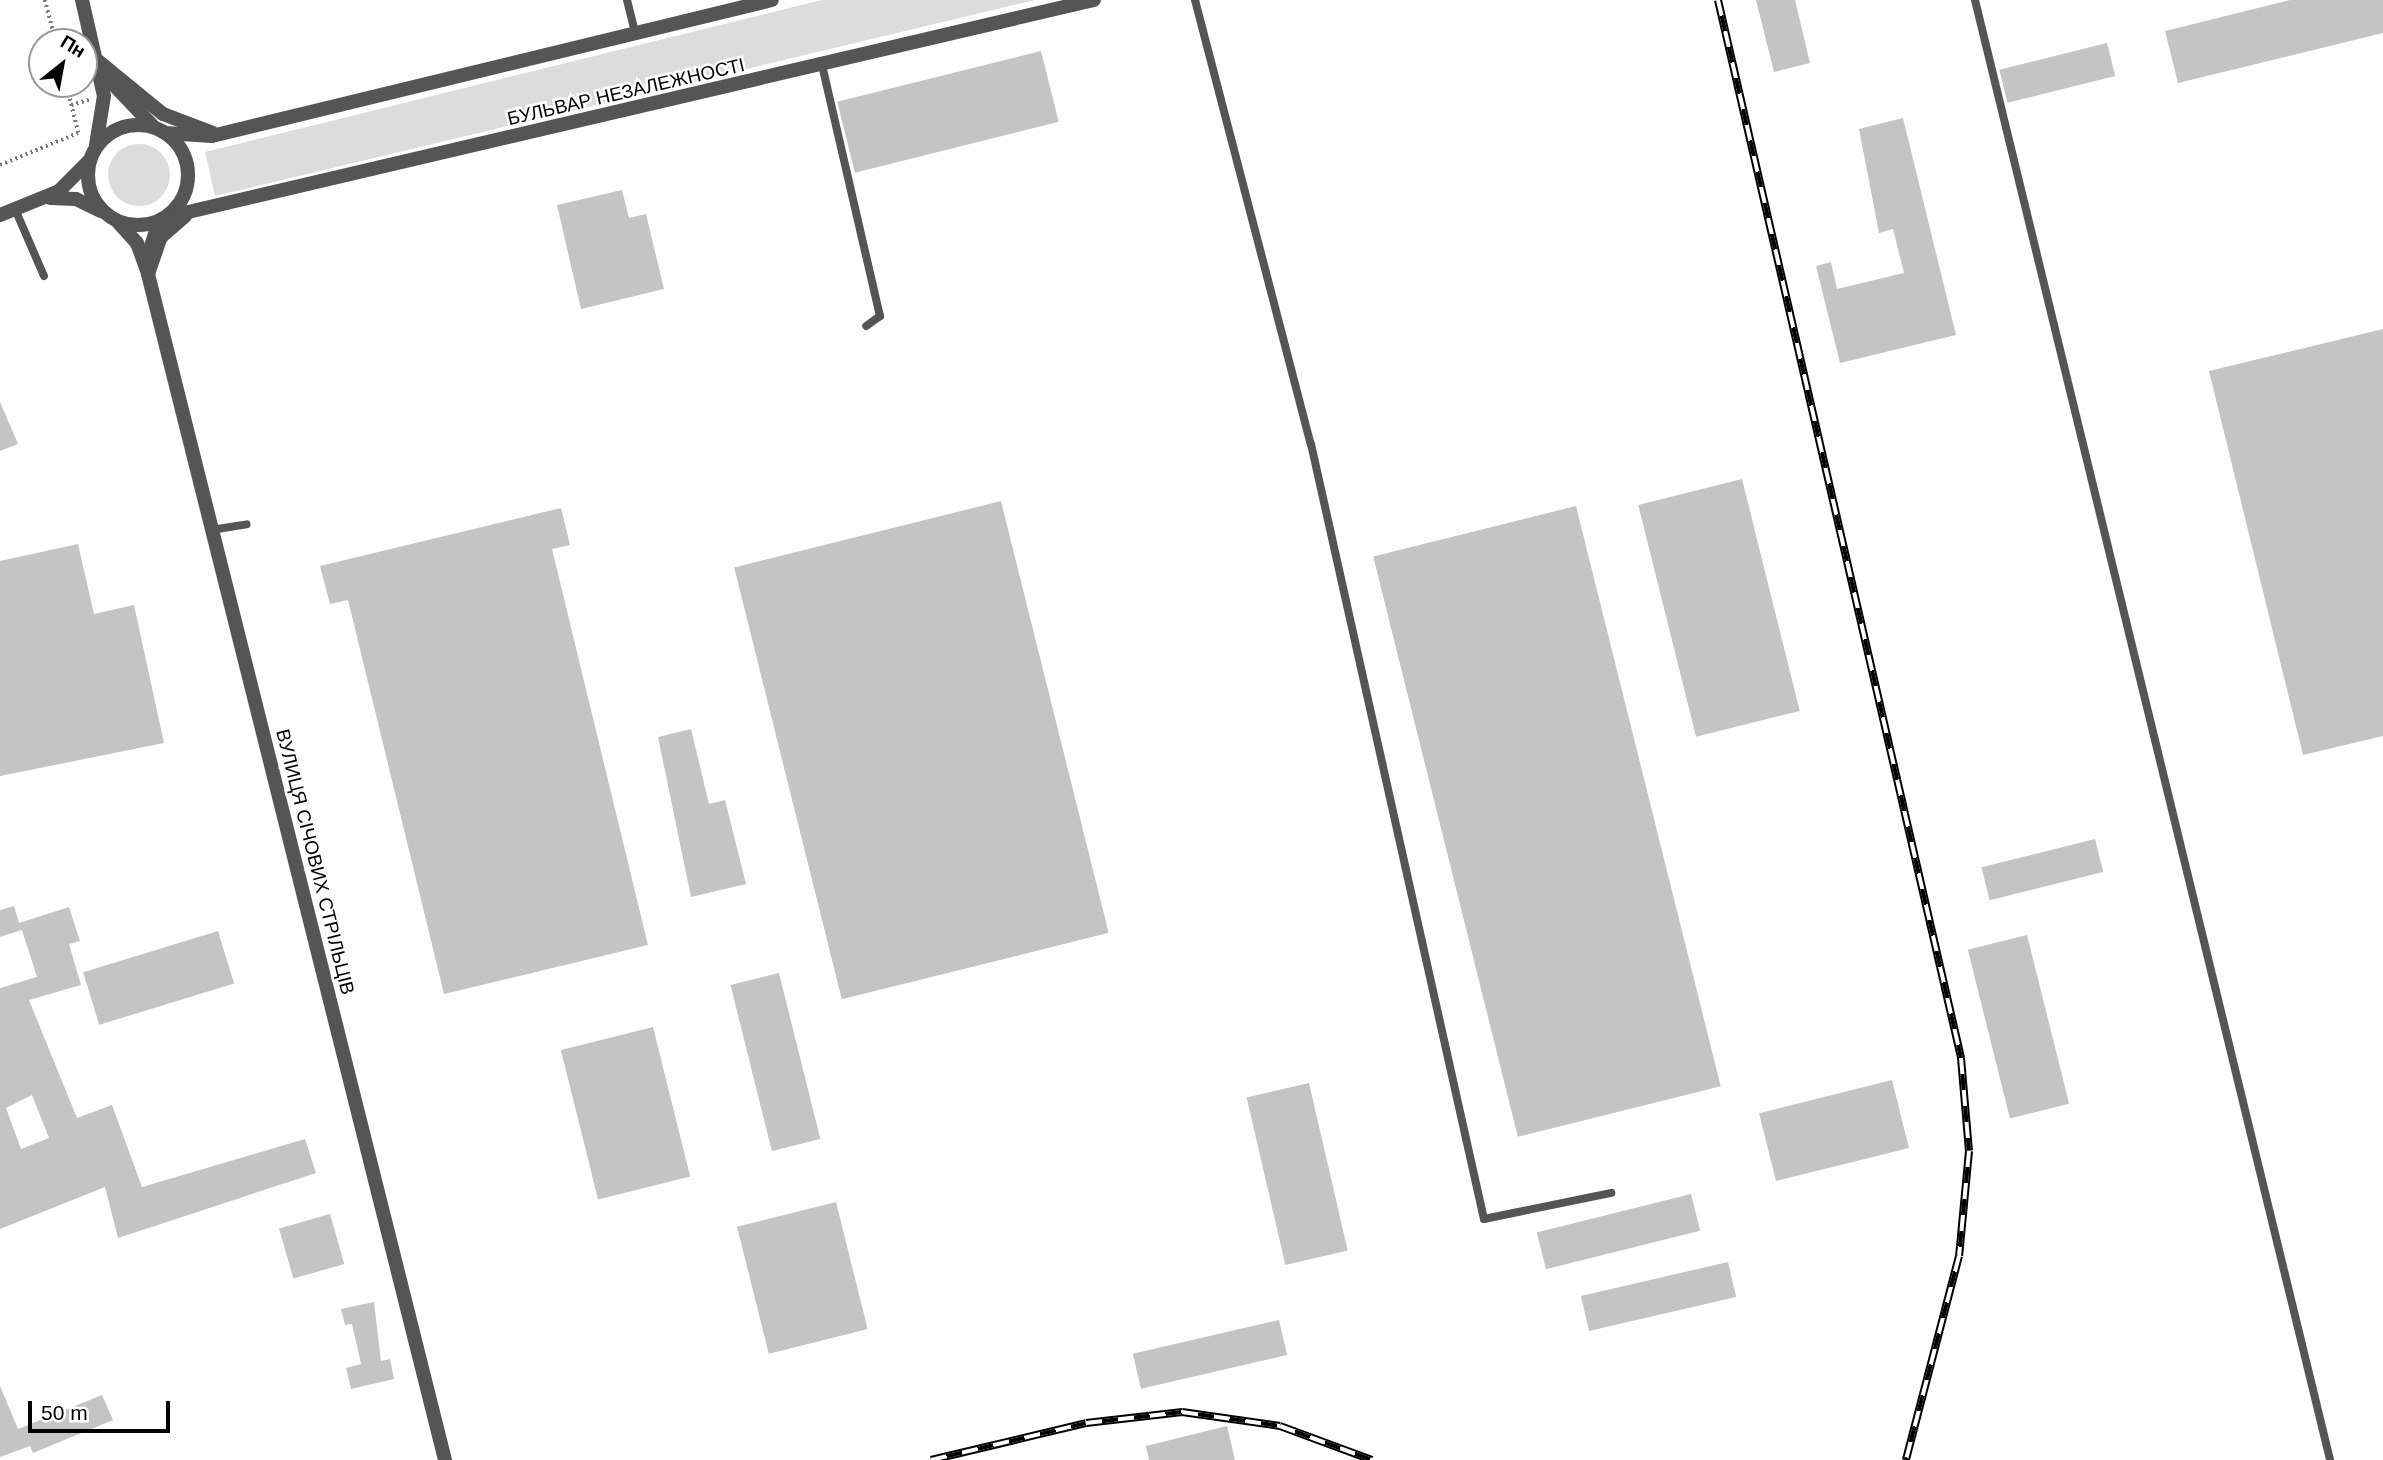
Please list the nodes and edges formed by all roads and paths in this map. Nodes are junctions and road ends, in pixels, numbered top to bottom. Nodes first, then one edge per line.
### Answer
1 (45, 0) edge
2 (82, 0) edge
3 (627, 0) edge
4 (772, 0) edge
5 (1094, 0) edge
6 (1195, 0) edge
7 (1975, 0) edge
8 (736, 4) edge
9 (52, 28) edge
10 (89, 28) edge
11 (635, 33) junction
12 (98, 62) edge
13 (98, 62) edge
14 (822, 65) junction
15 (98, 67) edge
16 (69, 98) edge
17 (161, 131) junction
18 (221, 134) junction
19 (92, 155) junction
20 (0, 165) edge
21 (45, 198) junction
22 (15, 209) junction
23 (194, 212) junction
24 (104, 213) junction
25 (0, 215) edge
26 (163, 219) junction
27 (118, 222) junction
28 (148, 274) junction
29 (44, 276) dead end
30 (866, 326) dead end
31 (247, 524) dead end
32 (211, 530) junction
33 (1611, 1193) dead end
34 (445, 1460) edge
35 (2330, 1460) edge

1 - 9 path
2 - 10 street
3 - 11 lane
4 - 8 street
5 - 14 street, БУЛЬВАР НЕЗАЛЕЖНОСТІ
6 - 33 lane
7 - 35 lane
8 - 11 street
11 - 18 street
12 - 17 street
13 - 18 street
14 - 23 street, БУЛЬВАР НЕЗАЛЕЖНОСТІ
14 - 30 lane
15 - 19 street
16 - 20 path
17 - 18 street
17 - 19 street
17 - 26 street
19 - 21 street
19 - 24 street
21 - 22 street
21 - 24 street
22 - 25 street
22 - 29 lane
23 - 26 street, БУЛЬВАР НЕЗАЛЕЖНОСТІ
23 - 28 street
24 - 27 street
26 - 27 street
26 - 28 street, ВУЛИЦЯ СІЧОВИХ СТРІЛЬЦІВ
27 - 28 street, ВУЛИЦЯ СІЧОВИХ СТРІЛЬЦІВ
28 - 32 street, ВУЛИЦЯ СІЧОВИХ СТРІЛЬЦІВ
31 - 32 lane
32 - 34 street, ВУЛИЦЯ СІЧОВИХ СТРІЛЬЦІВ

